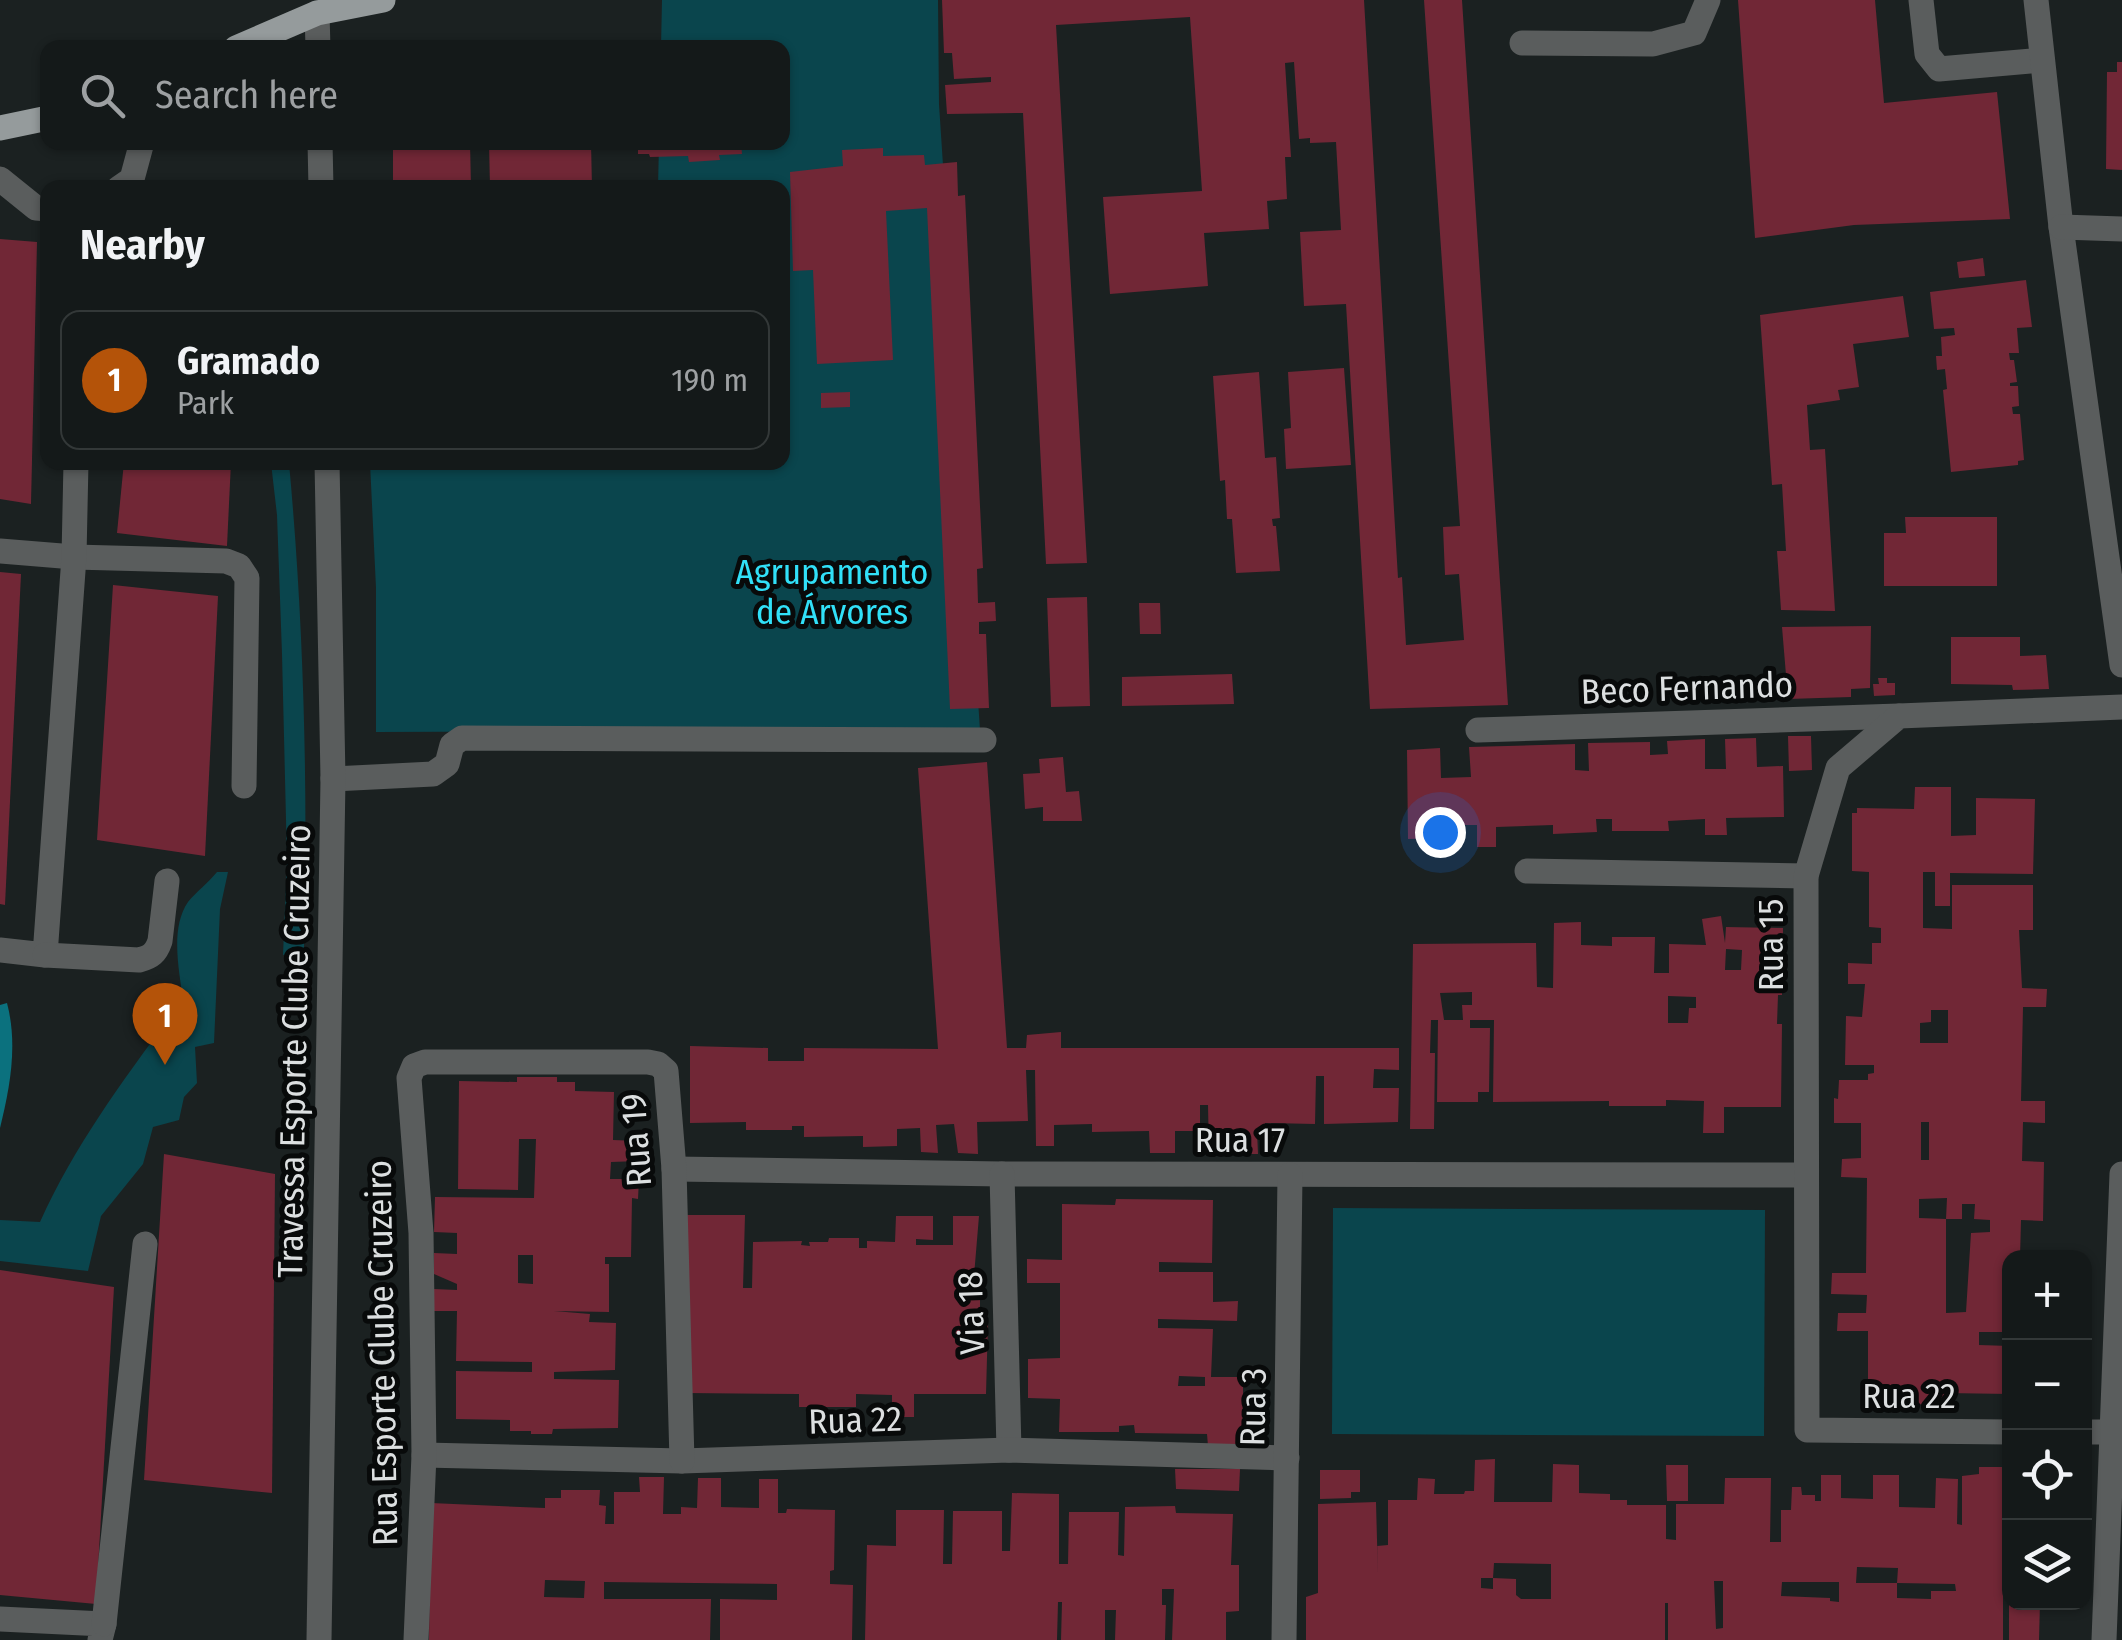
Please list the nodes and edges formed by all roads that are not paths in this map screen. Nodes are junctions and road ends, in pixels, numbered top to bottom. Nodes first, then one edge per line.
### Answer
1 (383, 0) edge
2 (1708, 0) edge
3 (1920, 0) edge
4 (2036, 0) edge
5 (317, 14) junction
6 (255, 40) edge
7 (318, 40) edge
8 (1522, 43) dead end
9 (2042, 60) junction
10 (40, 120) edge
11 (0, 128) edge
12 (140, 150) edge
13 (320, 150) edge
14 (0, 180) edge
15 (130, 180) edge
16 (321, 180) edge
17 (40, 208) edge
18 (2061, 227) junction
19 (2122, 228) edge
20 (76, 470) edge
21 (326, 470) edge
22 (0, 551) edge
23 (74, 557) junction
24 (2122, 666) edge
25 (2122, 707) edge
26 (1899, 716) junction
27 (1478, 730) dead end
28 (984, 740) dead end
29 (333, 778) junction
30 (244, 786) dead end
31 (1527, 871) dead end
32 (1806, 876) junction
33 (166, 881) dead end
34 (0, 950) edge
35 (44, 955) junction
36 (414, 1066) joint
37 (674, 1169) junction
38 (1002, 1174) junction
39 (2122, 1174) edge
40 (1290, 1175) junction
41 (1805, 1175) junction
42 (145, 1244) dead end
43 (1808, 1430) joint
44 (2002, 1432) edge
45 (2092, 1432) edge
46 (2112, 1432) junction
47 (1009, 1450) junction
48 (424, 1456) junction
49 (1287, 1458) junction
50 (682, 1461) junction
51 (2114, 1562) edge
52 (0, 1618) edge
53 (102, 1632) edge
54 (319, 1640) edge
55 (416, 1640) edge
56 (1284, 1640) edge
57 (2104, 1640) edge

1 - 5 main road
2 - 8 street
3 - 9 street
4 - 9 street
5 - 6 main road
5 - 7 street
9 - 18 street
10 - 11 main road
12 - 15 street
13 - 16 street
14 - 17 street
18 - 19 street
18 - 24 street
20 - 23 street
21 - 29 street, Travessa Esporte Clube Cruzeiro
22 - 23 street
23 - 30 street
23 - 35 street
25 - 26 street
26 - 27 street, Beco Fernando
26 - 32 street, Rua 15
28 - 29 street
29 - 54 street, Travessa Esporte Clube Cruzeiro
31 - 32 street
32 - 41 street, Rua 15
33 - 35 street
34 - 35 street
36 - 37 street, Rua 19
36 - 48 street, Rua Esporte Clube Cruzeiro
37 - 38 street, Rua 17
37 - 50 street, Rua 19
38 - 40 street, Rua 17
38 - 47 street, Via 18
39 - 46 street
40 - 41 street, Rua 17
40 - 49 street, Rua 3
41 - 43 street, Rua 15
42 - 53 street
43 - 44 street, Rua 22
45 - 46 street
46 - 51 street
47 - 49 street, Rua 22
47 - 50 street, Rua 22
48 - 50 street, Rua 22
48 - 55 street, Rua Esporte Clube Cruzeiro
49 - 56 street, Rua 3
51 - 57 street
52 - 53 street

